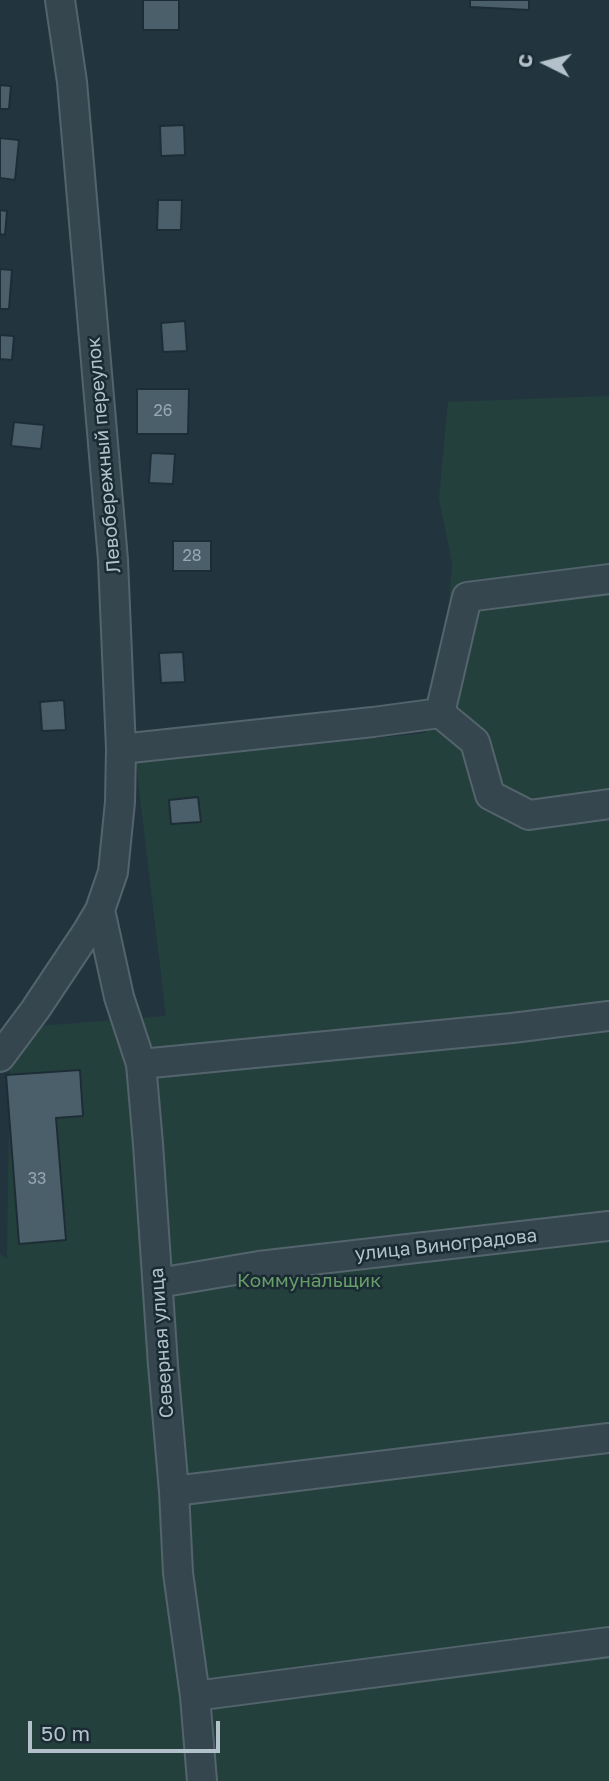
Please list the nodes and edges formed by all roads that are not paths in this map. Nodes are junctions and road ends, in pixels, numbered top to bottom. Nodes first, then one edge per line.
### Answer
1 (60, 0) edge
2 (609, 579) edge
3 (440, 713) junction
4 (121, 749) junction
5 (609, 804) edge
6 (100, 910) junction
7 (609, 1016) edge
8 (0, 1057) edge
9 (141, 1064) junction
10 (609, 1226) edge
11 (158, 1283) junction
12 (609, 1438) edge
13 (174, 1491) junction
14 (609, 1642) edge
15 (195, 1696) junction
16 (202, 1781) edge

1 - 4 street, Левобережный переулок
2 - 3 street
3 - 4 street
3 - 5 street
4 - 6 street, Левобережный переулок
6 - 8 street, Левобережный переулок
6 - 9 street, Северная улица
7 - 9 street
9 - 11 street, Северная улица
10 - 11 street, улица Виноградова
11 - 13 street, Северная улица
12 - 13 street
13 - 15 street, Северная улица
14 - 15 street
15 - 16 street, Северная улица

